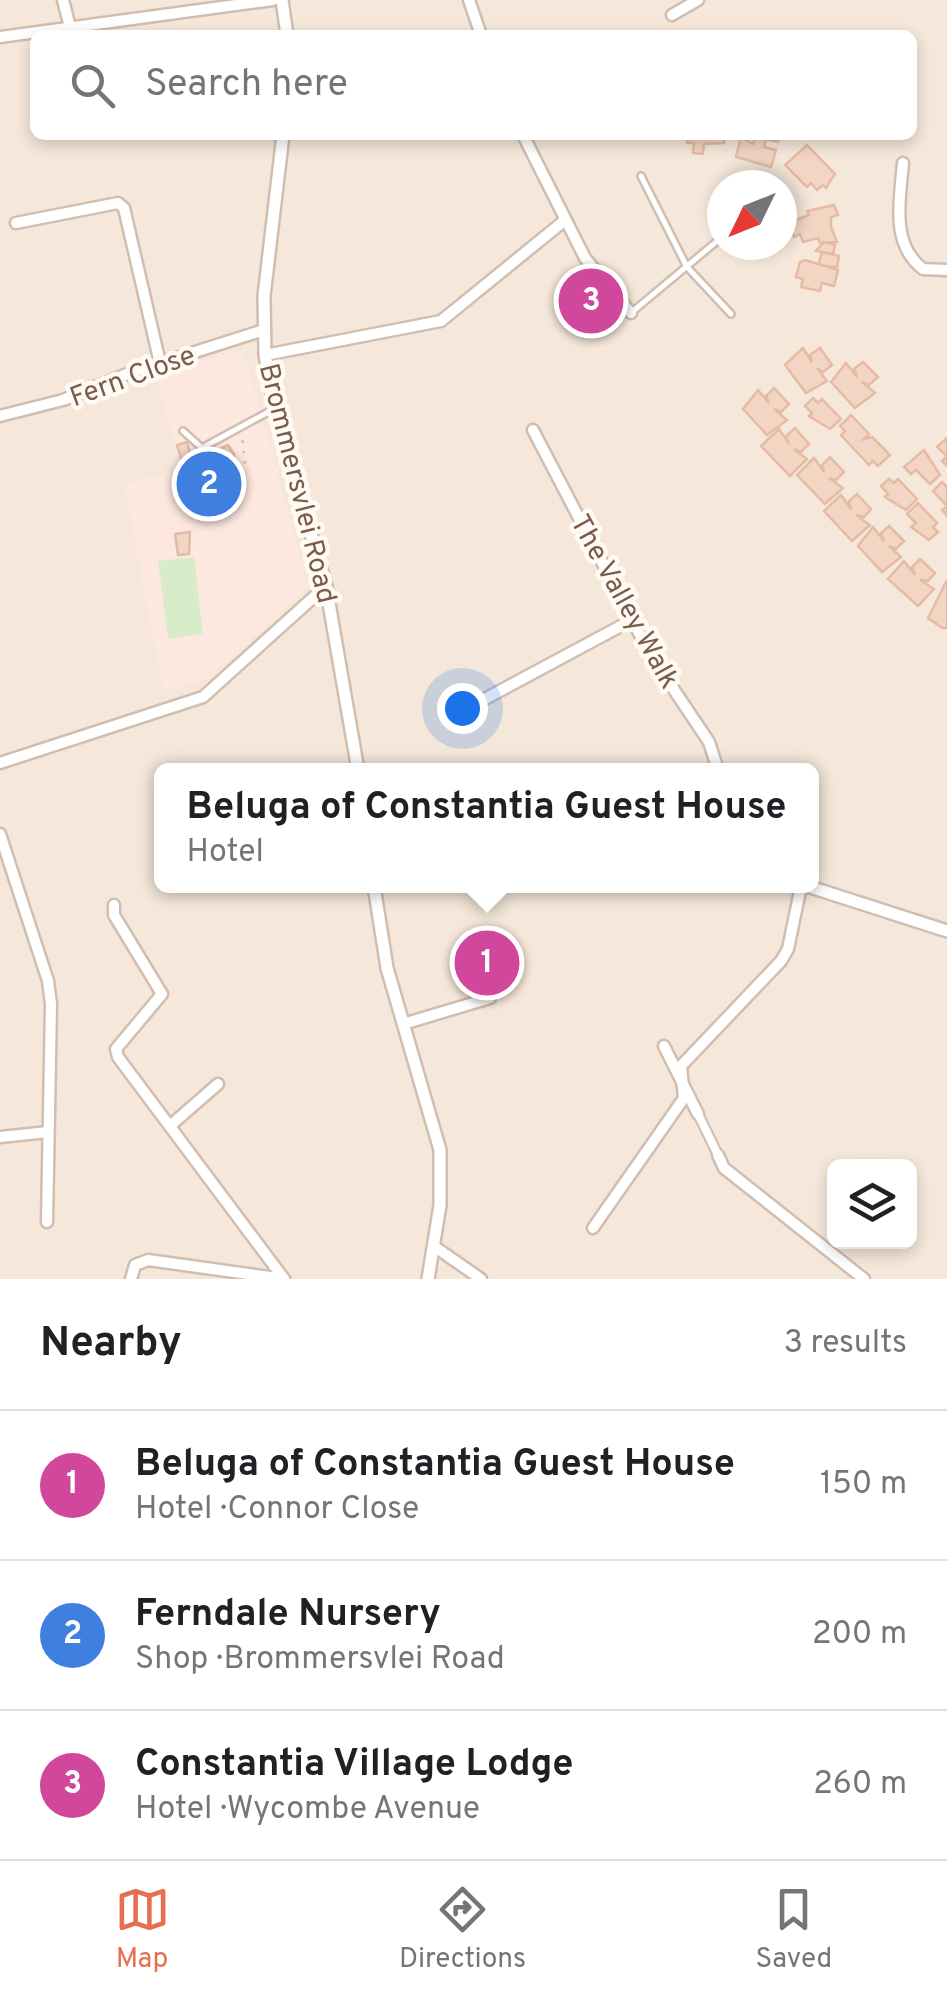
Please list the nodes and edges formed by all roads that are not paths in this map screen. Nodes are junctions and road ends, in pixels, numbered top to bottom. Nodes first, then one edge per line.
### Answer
1 (64, 0) edge
2 (274, 0) edge
3 (282, 0) edge
4 (469, 0) edge
5 (698, 0) edge
6 (672, 15) dead end
7 (70, 28) junction
8 (54, 30) edge
9 (286, 30) edge
10 (479, 30) edge
11 (30, 33) edge
12 (0, 37) edge
13 (282, 140) edge
14 (525, 140) edge
15 (903, 164) dead end
16 (640, 176) dead end
17 (564, 221) junction
18 (16, 224) dead end
19 (707, 250) edge
20 (687, 267) junction
21 (947, 270) edge
22 (631, 313) joint
23 (731, 314) dead end
24 (264, 330) junction
25 (265, 355) junction
26 (160, 363) junction
27 (275, 409) junction
28 (0, 416) edge
29 (533, 430) dead end
30 (183, 431) dead end
31 (326, 586) junction
32 (632, 620) junction
33 (468, 708) dead end
34 (0, 763) edge
35 (357, 763) edge
36 (716, 763) edge
37 (0, 834) edge
38 (819, 891) edge
39 (375, 893) edge
40 (802, 893) edge
41 (114, 905) dead end
42 (947, 931) edge
43 (490, 998) dead end
44 (402, 1024) junction
45 (664, 1046) dead end
46 (682, 1082) junction
47 (218, 1084) dead end
48 (698, 1114) joint
49 (171, 1125) junction
50 (48, 1132) junction
51 (0, 1136) edge
52 (718, 1155) joint
53 (47, 1222) dead end
54 (593, 1228) dead end
55 (435, 1247) junction
56 (131, 1279) edge
57 (284, 1279) edge
58 (428, 1279) edge
59 (481, 1279) edge
60 (864, 1279) edge

1 - 7 street
2 - 7 street
3 - 9 street
4 - 10 street
5 - 6 street
7 - 8 street
11 - 12 street
13 - 24 street, Brommersvlei Road
14 - 17 street
15 - 21 street
16 - 20 lane
17 - 22 street
17 - 25 street
18 - 26 street
19 - 20 lane
20 - 22 lane
20 - 23 lane
24 - 25 street, Brommersvlei Road
24 - 26 street, Fern Close
25 - 27 street, Brommersvlei Road
26 - 28 street, Fern Close
27 - 30 lane
27 - 31 street, Brommersvlei Road
29 - 32 street, The Valley Walk
31 - 34 street
31 - 35 street, Brommersvlei Road
32 - 33 street
32 - 36 street, The Valley Walk
37 - 50 street
38 - 42 street
39 - 44 street
40 - 46 street
41 - 49 street
43 - 44 street
44 - 55 street
45 - 46 street
46 - 48 street
46 - 54 street
47 - 49 street
48 - 52 street
49 - 57 street
50 - 51 street
50 - 53 street
52 - 60 street
55 - 58 street
55 - 59 street
56 - 57 street

